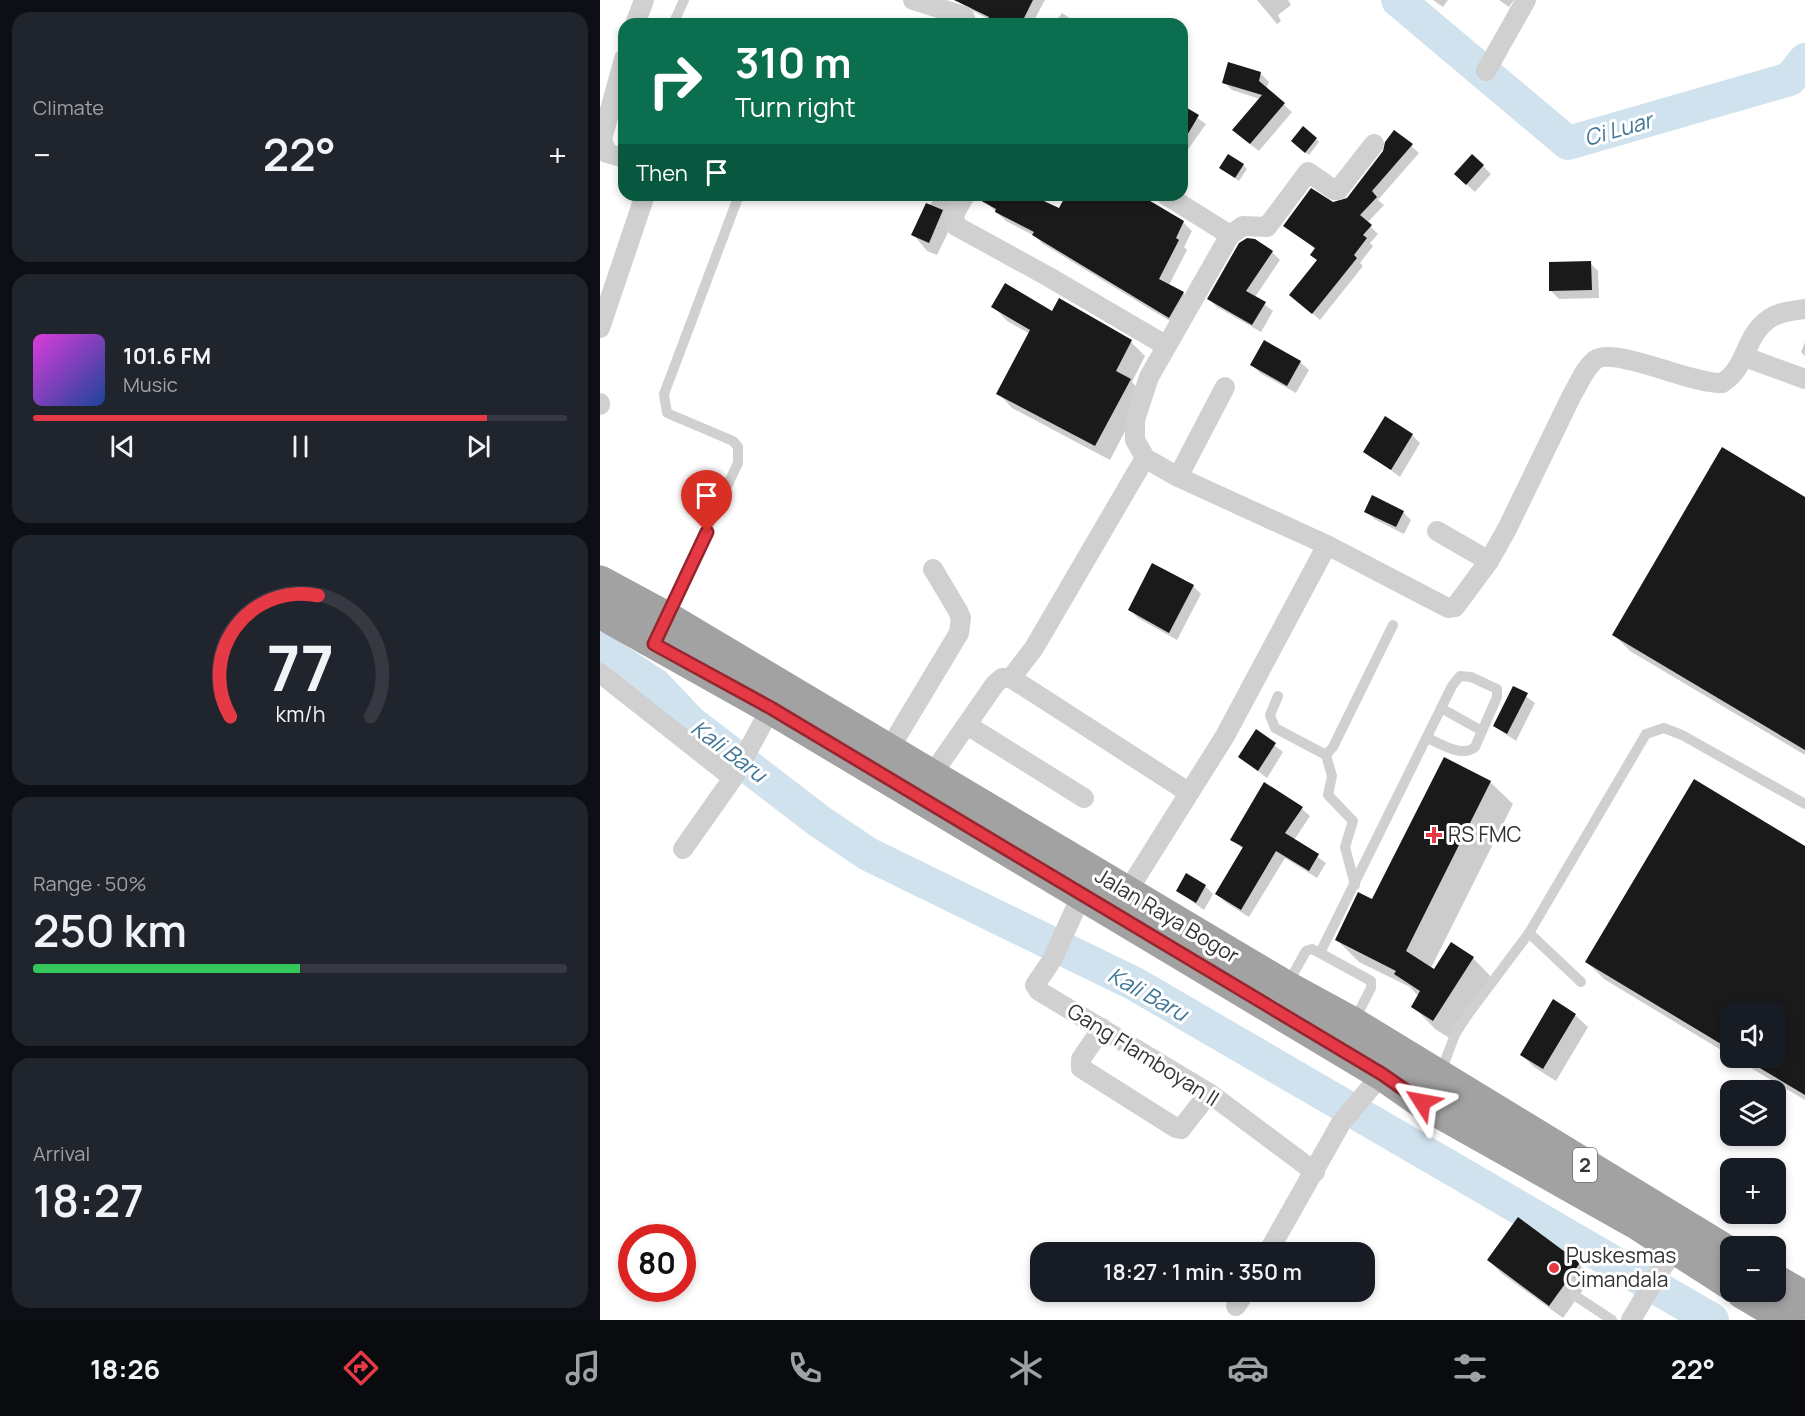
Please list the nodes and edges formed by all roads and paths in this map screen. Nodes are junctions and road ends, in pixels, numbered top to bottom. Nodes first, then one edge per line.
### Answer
1 (644, 0) edge
2 (684, 0) edge
3 (912, 0) edge
4 (1526, 0) edge
5 (953, 6) edge
6 (637, 18) edge
7 (676, 18) edge
8 (965, 18) edge
9 (1486, 70) dead end
10 (618, 81) edge
11 (1374, 144) dead end
12 (618, 156) edge
13 (643, 201) edge
14 (737, 201) edge
15 (962, 201) edge
16 (1175, 201) edge
17 (1230, 236) junction
18 (1805, 309) edge
19 (600, 328) edge
20 (1166, 345) junction
21 (1745, 357) junction
22 (1805, 379) edge
23 (1225, 387) dead end
24 (1145, 458) junction
25 (1178, 477) junction
26 (1437, 531) dead end
27 (1327, 544) junction
28 (1489, 561) junction
29 (933, 568) dead end
30 (600, 582) edge
31 (600, 612) edge
32 (1392, 625) dead end
33 (659, 630) junction
34 (600, 673) edge
35 (1011, 678) junction
36 (1278, 696) dead end
37 (1441, 708) junction
38 (766, 717) junction
39 (967, 725) junction
40 (1482, 730) junction
41 (1427, 738) junction
42 (888, 751) junction
43 (1326, 755) junction
44 (735, 774) junction
45 (930, 776) junction
46 (1188, 792) junction
47 (1084, 798) dead end
48 (1805, 804) edge
49 (683, 849) dead end
50 (1355, 885) junction
51 (1127, 892) junction
52 (1077, 905) junction
53 (1529, 933) junction
54 (1320, 953) junction
55 (1581, 982) dead end
56 (1279, 999) junction
57 (1352, 1023) junction
58 (1102, 1028) junction
59 (1376, 1080) junction
60 (1431, 1090) junction
61 (1209, 1093) junction
62 (1315, 1172) junction
63 (1274, 1242) edge
64 (1720, 1248) edge
65 (1669, 1258) junction
66 (1720, 1279) edge
67 (1786, 1287) edge
68 (1574, 1295) dead end
69 (1805, 1298) edge
70 (1759, 1302) edge
71 (1633, 1316) edge
72 (1612, 1320) edge
73 (1789, 1320) edge

1 - 6 street
2 - 7 lane
3 - 5 street
4 - 9 street
5 - 8 street
10 - 12 street
11 - 17 street
13 - 19 street
14 - 33 lane
15 - 20 street
16 - 17 street
17 - 20 street
18 - 21 street
20 - 24 street
21 - 22 street
21 - 28 street
23 - 25 street
24 - 25 street
24 - 35 street
25 - 27 street
26 - 28 street
27 - 28 street
27 - 46 street
29 - 42 street
30 - 33 highway, Jalan Raya Bogor / 2
31 - 33 highway, Jalan Raya Bogor / 2
32 - 43 lane
33 - 38 highway, Jalan Raya Bogor / 2
33 - 42 highway, Jalan Raya Bogor / 2
34 - 44 street
35 - 39 street
35 - 46 street
36 - 43 lane
37 - 40 lane
37 - 40 lane
37 - 41 lane
38 - 44 street
38 - 52 highway, Jalan Raya Bogor / 2
39 - 45 street
39 - 47 street
40 - 41 lane
41 - 50 lane
42 - 45 highway, Jalan Raya Bogor / 2
43 - 50 lane
44 - 49 street
45 - 51 highway, Jalan Raya Bogor / 2
46 - 51 street
48 - 53 lane
50 - 54 lane
51 - 56 highway, Jalan Raya Bogor / 2
52 - 56 highway, Jalan Raya Bogor / 2
52 - 58 street, Gang Flamboyan II
53 - 55 lane
53 - 60 lane
54 - 56 lane
54 - 57 lane
56 - 57 highway, Jalan Raya Bogor / 2
56 - 59 highway, Jalan Raya Bogor / 2
57 - 60 highway, Jalan Raya Bogor / 2
58 - 61 street, Gang Flamboyan II
58 - 61 street
59 - 60 highway, Jalan Raya Bogor / 2
59 - 62 street
60 - 64 highway, Jalan Raya Bogor / 2
60 - 65 highway, Jalan Raya Bogor / 2
61 - 62 street, Gang Flamboyan II
62 - 63 street
65 - 66 highway, Jalan Raya Bogor / 2
65 - 71 street
67 - 69 highway
68 - 72 lane
70 - 73 highway

